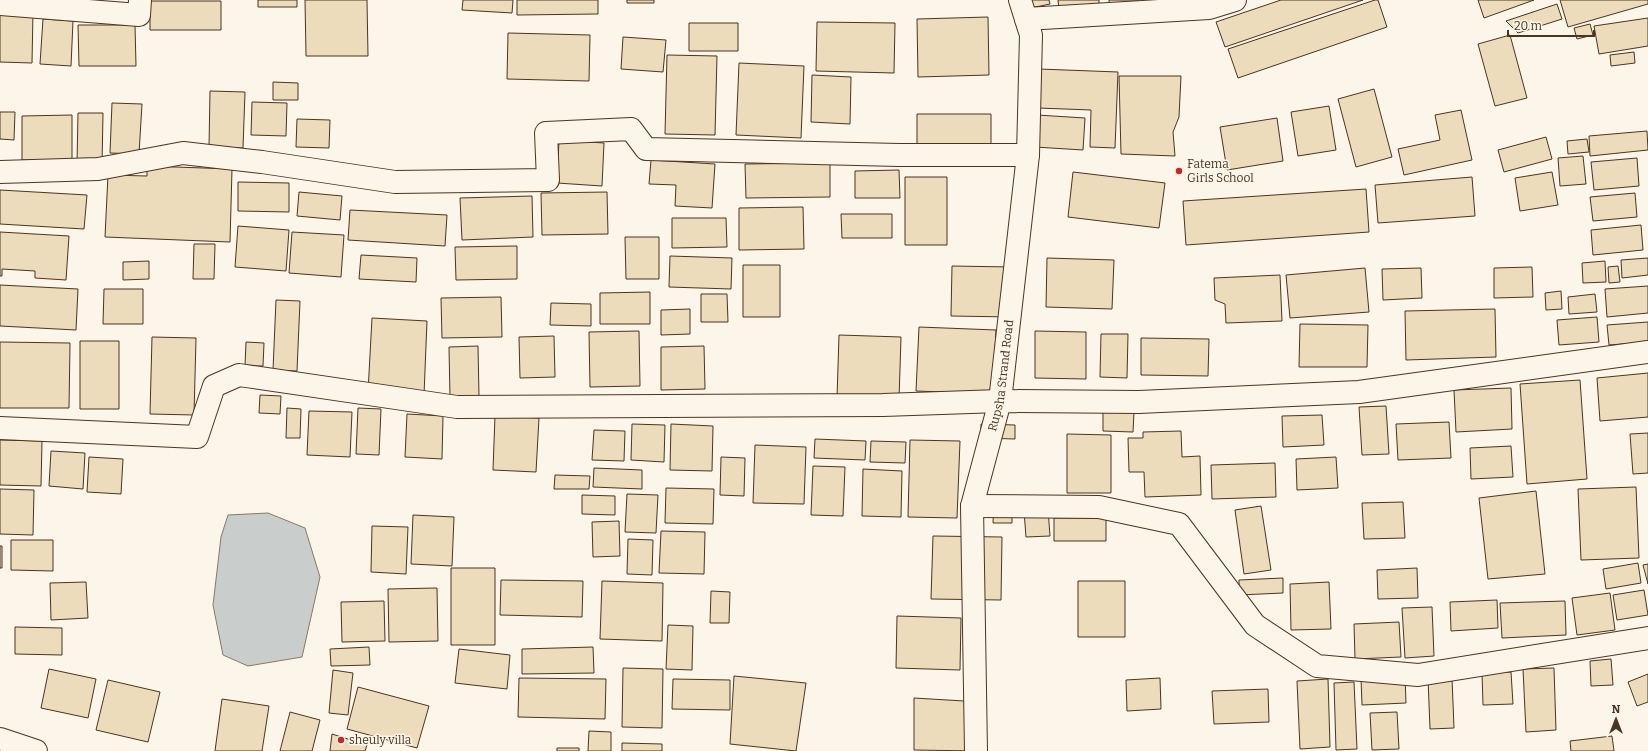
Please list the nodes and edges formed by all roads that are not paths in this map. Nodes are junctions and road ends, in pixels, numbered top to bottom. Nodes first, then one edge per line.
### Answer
1 (140, 0) edge
2 (1235, 0) edge
3 (0, 4) edge
4 (1023, 9) edge
5 (1028, 155) junction
6 (0, 172) edge
7 (1648, 352) edge
8 (1000, 401) junction
9 (0, 428) edge
10 (972, 506) junction
11 (1648, 638) edge
12 (0, 739) edge
13 (36, 751) edge
14 (976, 751) edge

1 - 3 street
2 - 4 street
4 - 5 street, Rupsha Strand Road
5 - 6 street
5 - 8 street, Rupsha Strand Road
7 - 8 street
8 - 9 street
8 - 10 street, Rupsha Strand Road
10 - 11 street
10 - 14 street, Rupsha Strand Road
12 - 13 street

